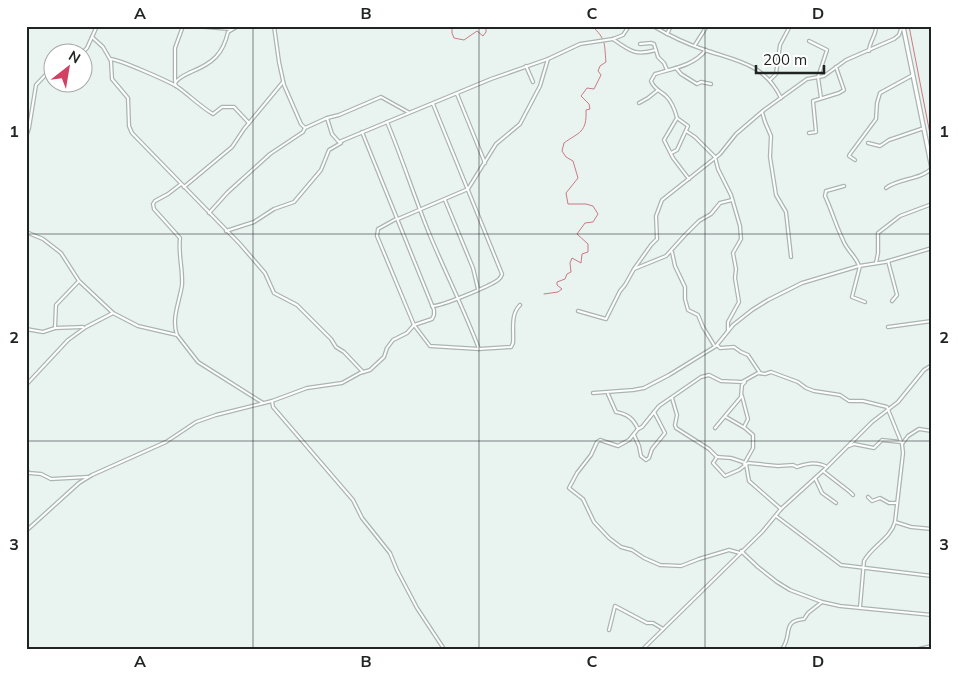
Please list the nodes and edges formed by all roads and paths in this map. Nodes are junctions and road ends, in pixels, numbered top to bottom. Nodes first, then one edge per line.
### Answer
1 (97, 26) edge
2 (183, 26) edge
3 (194, 26) edge
4 (238, 26) edge
5 (274, 26) edge
6 (629, 26) edge
7 (653, 26) edge
8 (671, 26) edge
9 (707, 26) edge
10 (790, 26) edge
11 (876, 26) edge
12 (902, 26) edge
13 (228, 28) edge
14 (667, 34) junction
15 (92, 37) junction
16 (613, 39) junction
17 (809, 40) dead end
18 (89, 42) edge
19 (640, 44) dead end
20 (694, 46) junction
21 (656, 50) junction
22 (706, 50) junction
23 (869, 51) junction
24 (110, 59) junction
25 (548, 59) junction
26 (526, 66) junction
27 (836, 67) junction
28 (676, 68) junction
29 (667, 70) junction
30 (913, 76) junction
31 (818, 77) junction
32 (42, 79) edge
33 (770, 80) junction
34 (176, 81) junction
35 (283, 81) junction
36 (533, 82) dead end
37 (711, 84) dead end
38 (176, 86) junction
39 (658, 90) junction
40 (778, 92) junction
41 (456, 93) junction
42 (784, 95) junction
43 (781, 98) junction
44 (821, 98) junction
45 (433, 103) junction
46 (639, 103) dead end
47 (409, 112) junction
48 (762, 112) junction
49 (327, 118) junction
50 (677, 118) junction
51 (387, 122) junction
52 (248, 123) junction
53 (305, 128) junction
54 (924, 128) junction
55 (686, 131) junction
56 (362, 132) junction
57 (809, 133) dead end
58 (26, 137) edge
59 (343, 141) junction
60 (868, 143) dead end
61 (670, 154) junction
62 (715, 157) junction
63 (855, 160) dead end
64 (485, 163) junction
65 (932, 169) edge
66 (689, 179) junction
67 (181, 183) junction
68 (844, 186) dead end
69 (184, 187) junction
70 (886, 188) dead end
71 (468, 189) junction
72 (446, 200) junction
73 (732, 200) junction
74 (932, 204) edge
75 (421, 210) junction
76 (209, 213) junction
77 (397, 219) junction
78 (226, 231) junction
79 (26, 232) edge
80 (932, 248) edge
81 (672, 250) junction
82 (791, 258) dead end
83 (888, 261) junction
84 (876, 263) junction
85 (859, 266) junction
86 (634, 270) junction
87 (79, 281) junction
88 (478, 289) junction
89 (458, 298) junction
90 (892, 301) dead end
91 (865, 302) dead end
92 (520, 305) dead end
93 (432, 306) junction
94 (578, 311) dead end
95 (113, 313) junction
96 (932, 320) edge
97 (414, 325) junction
98 (86, 327) junction
99 (888, 327) dead end
100 (55, 328) junction
101 (26, 329) edge
102 (175, 330) junction
103 (728, 332) junction
104 (172, 333) junction
105 (177, 335) junction
106 (716, 345) junction
107 (479, 349) junction
108 (932, 364) edge
109 (363, 372) junction
110 (760, 373) junction
111 (747, 380) junction
112 (26, 385) edge
113 (593, 393) dead end
114 (608, 394) dead end
115 (742, 394) junction
116 (672, 398) junction
117 (272, 401) junction
118 (264, 403) junction
119 (272, 406) junction
120 (888, 408) junction
121 (654, 412) junction
122 (726, 417) junction
123 (744, 427) junction
124 (715, 428) dead end
125 (638, 429) junction
126 (932, 431) edge
127 (634, 435) junction
128 (901, 443) junction
129 (849, 446) junction
130 (717, 456) junction
131 (746, 463) junction
132 (827, 467) junction
133 (26, 469) edge
134 (823, 471) junction
135 (88, 477) junction
136 (815, 478) junction
137 (853, 496) dead end
138 (868, 497) dead end
139 (836, 503) dead end
140 (897, 503) junction
141 (781, 509) junction
142 (776, 516) junction
143 (895, 522) junction
144 (932, 528) edge
145 (26, 531) edge
146 (741, 552) junction
147 (863, 568) junction
148 (932, 576) edge
149 (822, 602) junction
150 (860, 607) junction
151 (932, 615) edge
152 (663, 629) junction
153 (609, 630) dead end
154 (932, 646) edge
155 (444, 649) edge
156 (642, 649) edge
157 (782, 649) edge
158 (918, 649) edge

1 - 15 street
2 - 34 street
3 - 13 street
4 - 13 street
5 - 35 street
6 - 16 street
7 - 14 street
8 - 14 street
9 - 20 street
10 - 33 street
11 - 23 street
12 - 23 street
12 - 30 main road
13 - 34 street
14 - 20 street
15 - 18 street
15 - 24 street
16 - 21 street
16 - 25 street
17 - 31 street
19 - 21 street
20 - 22 street
21 - 29 street
22 - 28 street
22 - 33 street
23 - 27 street
24 - 38 street
24 - 67 street
25 - 26 street
25 - 64 street
26 - 36 street
26 - 41 street
27 - 31 street
27 - 44 street
28 - 29 street
28 - 37 street
29 - 39 street
30 - 54 main road
30 - 63 street
31 - 42 street
31 - 44 street
32 - 58 street
33 - 40 street
34 - 38 street
35 - 52 street
35 - 53 street
38 - 52 street
39 - 46 street
39 - 50 street
40 - 42 street
40 - 43 street
41 - 45 street
41 - 64 street
42 - 43 street
43 - 48 street
44 - 57 street
45 - 47 street
45 - 71 street
47 - 49 street
47 - 51 street
48 - 62 street
48 - 82 street
49 - 53 street
49 - 59 street
50 - 55 street
50 - 61 street
51 - 56 street
51 - 75 street
52 - 69 street
53 - 76 street
54 - 60 street
54 - 65 main road
55 - 61 street
55 - 62 street
56 - 59 street
56 - 77 street
59 - 78 street
61 - 66 street
62 - 66 street
62 - 73 street
64 - 71 street
65 - 70 street
66 - 86 street
67 - 69 street
67 - 102 street
68 - 85 street
69 - 76 street
71 - 72 street
71 - 88 street
72 - 75 street
72 - 88 street
73 - 81 street
73 - 103 street
74 - 84 street
75 - 77 street
75 - 89 street
76 - 78 street
77 - 93 street
77 - 97 street
78 - 109 street
79 - 87 street
80 - 83 street
81 - 86 street
81 - 106 street
83 - 84 street
83 - 90 street
84 - 85 street
85 - 91 street
85 - 103 street
86 - 94 street
87 - 95 street
87 - 100 street
88 - 89 street
89 - 93 street
89 - 107 street
92 - 107 street
93 - 97 street
95 - 98 street
95 - 104 street
96 - 99 street
97 - 107 street
97 - 109 street
98 - 100 street
98 - 112 street
100 - 101 street
102 - 104 street
102 - 105 street
103 - 106 street
104 - 105 street
105 - 118 street
106 - 110 street
106 - 113 street
108 - 120 street
109 - 117 street
110 - 111 street
110 - 120 street
111 - 115 street
111 - 116 street
114 - 125 street
115 - 122 street
115 - 123 street
116 - 121 street
116 - 130 street
117 - 118 street
117 - 119 street
118 - 119 street
118 - 135 street
119 - 155 street
120 - 128 street
120 - 129 street
121 - 125 street
121 - 127 street
122 - 123 street
122 - 124 street
123 - 131 street
125 - 127 street
126 - 128 street
127 - 146 street
128 - 129 street
128 - 140 street
129 - 132 street
130 - 131 street
130 - 131 street
131 - 132 street
131 - 141 street
132 - 134 street
133 - 135 street
134 - 136 street
134 - 137 street
135 - 145 street
136 - 139 street
136 - 141 street
138 - 140 street
140 - 143 street
141 - 142 street
142 - 146 street
142 - 147 street
143 - 144 street
143 - 147 street
146 - 149 street
146 - 152 street
147 - 148 street
147 - 150 street
149 - 150 street
149 - 157 street
150 - 151 street
152 - 153 street
152 - 156 street
154 - 158 street

